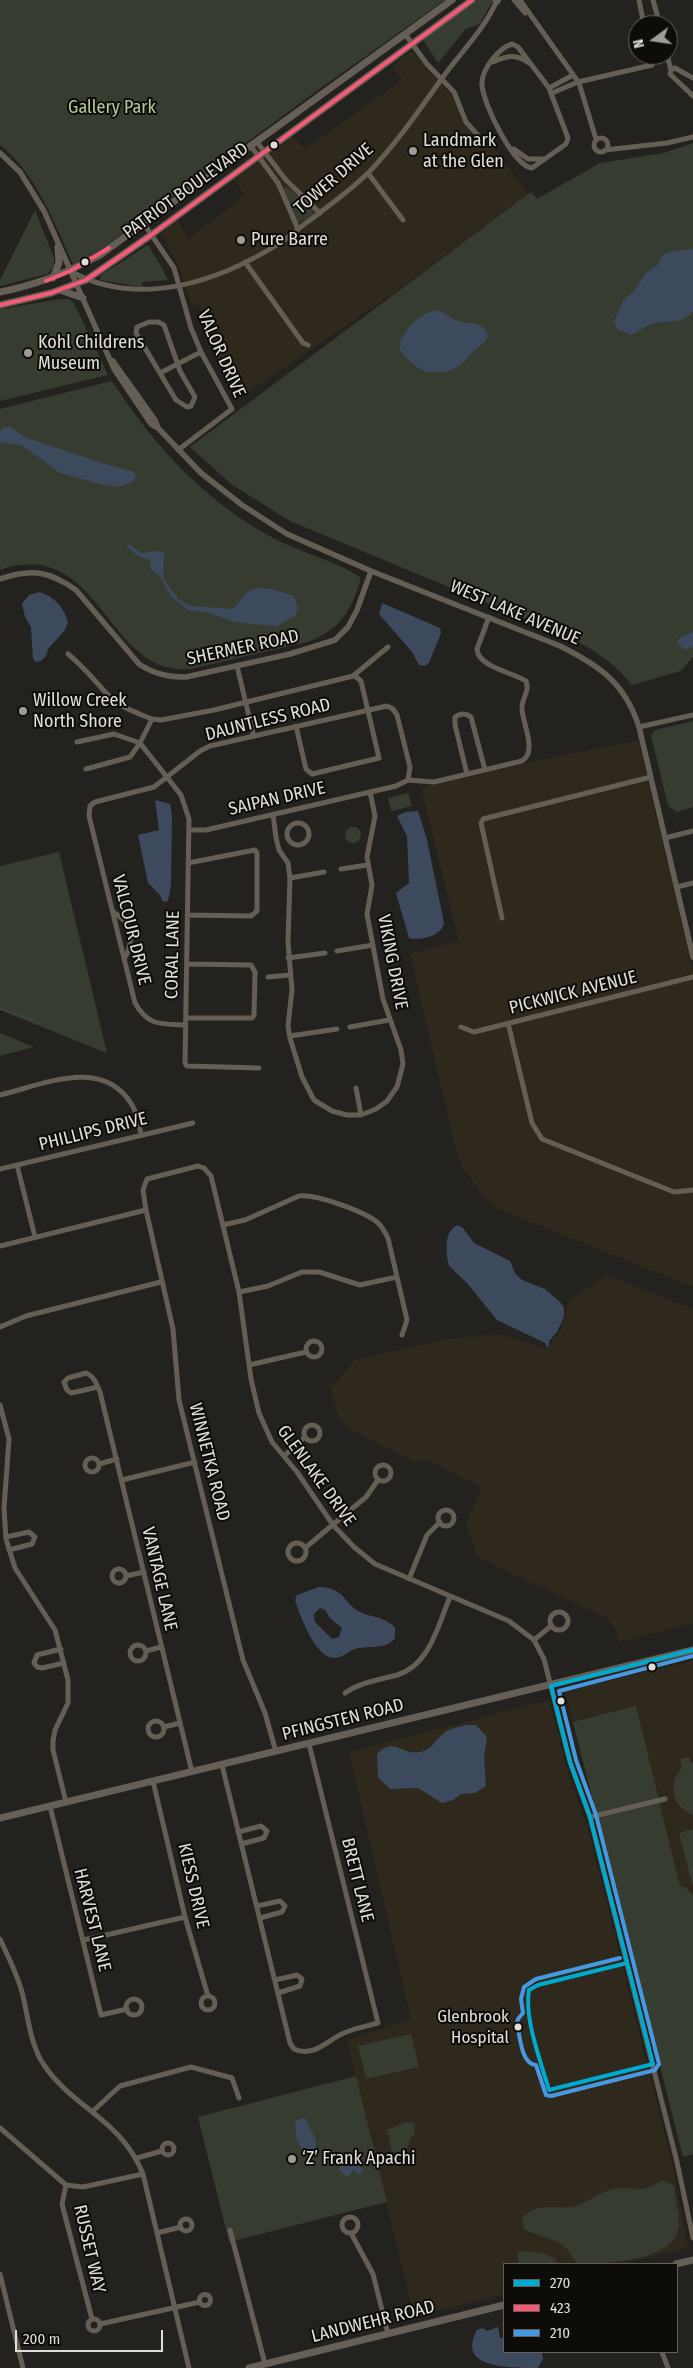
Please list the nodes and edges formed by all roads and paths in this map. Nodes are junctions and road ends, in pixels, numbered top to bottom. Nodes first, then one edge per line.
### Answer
1 (452, 0) edge
2 (472, 0) edge
3 (496, 0) edge
4 (514, 0) edge
5 (520, 0) edge
6 (639, 0) edge
7 (653, 0) edge
8 (642, 15) edge
9 (657, 15) edge
10 (540, 31) junction
11 (405, 34) junction
12 (412, 43) junction
13 (491, 63) junction
14 (531, 65) junction
15 (652, 65) edge
16 (670, 65) edge
17 (671, 70) junction
18 (573, 75) junction
19 (693, 78) edge
20 (442, 79) junction
21 (578, 82) junction
22 (550, 91) junction
23 (693, 96) edge
24 (693, 137) edge
25 (596, 139) junction
26 (483, 141) dead end
27 (253, 143) junction
28 (605, 150) junction
29 (0, 153) edge
30 (262, 154) junction
31 (368, 173) junction
32 (287, 181) junction
33 (281, 188) junction
34 (320, 212) junction
35 (403, 220) dead end
36 (144, 224) junction
37 (298, 229) junction
38 (152, 235) junction
39 (58, 247) junction
40 (245, 262) junction
41 (70, 271) junction
42 (53, 278) junction
43 (86, 280) junction
44 (77, 284) junction
45 (180, 286) junction
46 (60, 290) junction
47 (0, 292) edge
48 (83, 298) junction
49 (0, 305) edge
50 (308, 345) dead end
51 (201, 352) junction
52 (177, 364) junction
53 (160, 373) junction
54 (178, 450) junction
55 (371, 571) junction
56 (0, 579) edge
57 (490, 617) junction
58 (388, 647) dead end
59 (68, 654) dead end
60 (237, 666) junction
61 (355, 676) junction
62 (246, 702) junction
63 (368, 710) junction
64 (693, 715) edge
65 (152, 719) junction
66 (296, 726) junction
67 (639, 727) junction
68 (252, 736) junction
69 (77, 742) dead end
70 (140, 743) junction
71 (86, 769) dead end
72 (484, 770) junction
73 (467, 774) junction
74 (168, 776) junction
75 (651, 777) junction
76 (408, 780) junction
77 (370, 792) junction
78 (90, 806) joint
79 (273, 814) junction
80 (189, 830) junction
81 (693, 831) edge
82 (287, 836) junction
83 (276, 838) junction
84 (666, 838) junction
85 (188, 863) junction
86 (367, 865) junction
87 (341, 869) dead end
88 (324, 872) dead end
89 (290, 878) junction
90 (693, 883) edge
91 (677, 887) junction
92 (113, 912) junction
93 (188, 915) junction
94 (502, 918) dead end
95 (373, 945) junction
96 (337, 951) dead end
97 (325, 953) dead end
98 (288, 958) junction
99 (693, 958) edge
100 (124, 959) junction
101 (187, 964) junction
102 (290, 975) junction
103 (268, 977) dead end
104 (693, 977) edge
105 (186, 1018) junction
106 (389, 1020) junction
107 (508, 1023) junction
108 (186, 1025) junction
109 (350, 1027) dead end
110 (461, 1027) dead end
111 (338, 1030) dead end
112 (290, 1036) junction
113 (259, 1068) dead end
114 (356, 1088) dead end
115 (0, 1095) edge
116 (361, 1115) junction
117 (192, 1122) dead end
118 (141, 1134) junction
119 (17, 1165) junction
120 (0, 1169) edge
121 (151, 1176) joint
122 (693, 1190) edge
123 (146, 1210) junction
124 (223, 1225) junction
125 (35, 1237) junction
126 (0, 1246) edge
127 (397, 1277) junction
128 (161, 1282) junction
129 (239, 1292) junction
130 (0, 1327) edge
131 (402, 1335) dead end
132 (306, 1352) dead end
133 (249, 1365) junction
134 (99, 1389) junction
135 (0, 1405) edge
136 (305, 1437) dead end
137 (284, 1456) junction
138 (117, 1459) junction
139 (195, 1462) junction
140 (99, 1464) dead end
141 (122, 1480) junction
142 (378, 1480) dead end
143 (440, 1522) dead end
144 (333, 1525) junction
145 (6, 1538) junction
146 (0, 1540) edge
147 (304, 1548) dead end
148 (9, 1550) junction
149 (144, 1572) junction
150 (126, 1576) dead end
151 (409, 1579) junction
152 (450, 1596) junction
153 (551, 1626) dead end
154 (534, 1640) junction
155 (161, 1647) junction
156 (60, 1649) junction
157 (693, 1650) edge
158 (146, 1651) dead end
159 (64, 1663) junction
160 (551, 1686) junction
161 (346, 1693) dead end
162 (180, 1722) junction
163 (164, 1727) dead end
164 (310, 1744) junction
165 (276, 1752) junction
166 (222, 1765) junction
167 (192, 1772) junction
168 (153, 1781) junction
169 (665, 1799) dead end
170 (66, 1802) junction
171 (50, 1806) junction
172 (590, 1817) junction
173 (0, 1818) edge
174 (238, 1832) junction
175 (241, 1844) junction
176 (257, 1906) junction
177 (185, 1918) junction
178 (260, 1918) junction
179 (0, 1939) edge
180 (84, 1940) junction
181 (274, 1980) junction
182 (278, 1993) junction
183 (208, 1996) dead end
184 (127, 2009) dead end
185 (240, 2098) dead end
186 (93, 2111) junction
187 (0, 2128) edge
188 (162, 2151) dead end
189 (137, 2158) junction
190 (143, 2174) junction
191 (66, 2185) junction
192 (180, 2227) dead end
193 (230, 2230) dead end
194 (158, 2233) junction
195 (351, 2233) dead end
196 (693, 2238) edge
197 (693, 2260) edge
198 (678, 2264) edge
199 (0, 2274) edge
200 (1, 2283) edge
201 (200, 2302) dead end
202 (503, 2305) edge
203 (175, 2307) junction
204 (92, 2320) junction
205 (100, 2324) junction
206 (388, 2334) junction
207 (662, 2353) edge
208 (265, 2364) junction
209 (23, 2368) edge
210 (189, 2368) edge
211 (249, 2368) edge
212 (668, 2368) edge

1 - 11 main road, PATRIOT BOULEVARD
2 - 12 main road, PATRIOT BOULEVARD
3 - 20 street, TOWER DRIVE
4 - 10 street
5 - 10 street
6 - 8 street
7 - 9 street
10 - 18 street
11 - 12 street
11 - 27 main road, PATRIOT BOULEVARD
12 - 20 street
12 - 30 main road, PATRIOT BOULEVARD
13 - 14 street
13 - 14 street
13 - 22 street
14 - 22 street
15 - 21 street
16 - 17 street
17 - 19 street
17 - 23 street
18 - 21 street
18 - 22 street
20 - 26 street
20 - 31 street, TOWER DRIVE
21 - 22 street
21 - 25 street
24 - 28 street
25 - 28 street
25 - 28 street
27 - 30 street
27 - 36 main road, PATRIOT BOULEVARD
29 - 39 street, WEST LAKE AVENUE
30 - 32 street
30 - 33 street
30 - 38 main road, PATRIOT BOULEVARD
31 - 34 street, TOWER DRIVE
31 - 35 street
32 - 33 street
32 - 34 street
33 - 37 street
34 - 37 street, TOWER DRIVE
36 - 38 street, VALOR DRIVE
36 - 41 main road, PATRIOT BOULEVARD
37 - 40 street, TOWER DRIVE
38 - 43 main road, PATRIOT BOULEVARD
38 - 45 street, VALOR DRIVE
39 - 41 street, WEST LAKE AVENUE
39 - 42 main road
40 - 45 street, TOWER DRIVE
40 - 50 street
41 - 42 main road, PATRIOT BOULEVARD
41 - 43 street, TOWER DRIVE
41 - 44 street, WEST LAKE AVENUE
42 - 47 main road, PATRIOT BOULEVARD
43 - 44 main road, PATRIOT BOULEVARD
43 - 45 street, TOWER DRIVE
44 - 46 main road, PATRIOT BOULEVARD
44 - 48 street, WEST LAKE AVENUE
45 - 51 street, VALOR DRIVE
46 - 48 main road
46 - 49 main road, PATRIOT BOULEVARD
48 - 54 street, WEST LAKE AVENUE
51 - 52 street
51 - 54 street, VALOR DRIVE
52 - 53 street
52 - 53 street
52 - 53 street
54 - 55 street, WEST LAKE AVENUE
55 - 57 street, WEST LAKE AVENUE
55 - 60 street, SHERMER ROAD
56 - 60 street, SHERMER ROAD
57 - 67 street, WEST LAKE AVENUE
57 - 72 street
58 - 61 street
59 - 65 street
60 - 62 street
61 - 62 street
61 - 63 street
62 - 65 street
62 - 68 street
63 - 66 street, DAUNTLESS ROAD
63 - 66 street
63 - 76 street, DAUNTLESS ROAD
64 - 67 street
65 - 70 street
66 - 68 street, DAUNTLESS ROAD
67 - 75 street, WEST LAKE AVENUE
68 - 74 street, DAUNTLESS ROAD
69 - 70 street
70 - 71 street
70 - 74 street, CORAL LANE
72 - 73 street
72 - 73 street
73 - 76 street
74 - 78 street, DAUNTLESS ROAD
74 - 80 street, CORAL LANE
75 - 84 street, WEST LAKE AVENUE
75 - 94 street
76 - 77 street, SAIPAN DRIVE
77 - 79 street, SAIPAN DRIVE
77 - 86 street, VIKING DRIVE
78 - 92 street, VALCOUR DRIVE
79 - 80 street, SAIPAN DRIVE
79 - 83 street
80 - 85 street, CORAL LANE
81 - 84 street
82 - 82 street
82 - 83 street
83 - 89 street
84 - 91 street, WEST LAKE AVENUE
85 - 93 street, CORAL LANE
85 - 93 street
86 - 87 street
86 - 95 street, VIKING DRIVE
88 - 89 street
89 - 98 street
90 - 91 street
91 - 99 street, WEST LAKE AVENUE
92 - 100 street, VALCOUR DRIVE
92 - 100 street
93 - 101 street, CORAL LANE
95 - 96 street
95 - 106 street, VIKING DRIVE
97 - 98 street
98 - 102 street
100 - 108 street, VALCOUR DRIVE
101 - 105 street, CORAL LANE
101 - 105 street
102 - 103 street
102 - 112 street
104 - 107 street, PICKWICK AVENUE
105 - 108 street, CORAL LANE
106 - 109 street
106 - 116 street, VIKING DRIVE
107 - 110 street, PICKWICK AVENUE
107 - 122 street
108 - 113 street, CORAL LANE
111 - 112 street
112 - 116 street
114 - 116 street
115 - 118 street
117 - 118 street, PHILLIPS DRIVE
118 - 119 street, PHILLIPS DRIVE
119 - 120 street, PHILLIPS DRIVE
119 - 125 street
121 - 123 street, WINNETKA ROAD
121 - 124 street, GLENLAKE DRIVE
123 - 125 street
123 - 128 street, WINNETKA ROAD
124 - 127 street
124 - 129 street, GLENLAKE DRIVE
125 - 126 street
127 - 129 street
127 - 131 street
128 - 130 street
128 - 139 street, WINNETKA ROAD
129 - 133 street, GLENLAKE DRIVE
132 - 133 street
133 - 137 street, GLENLAKE DRIVE
134 - 134 street
134 - 138 street, VANTAGE LANE
135 - 145 street
136 - 137 street
137 - 144 street, GLENLAKE DRIVE
138 - 140 street
138 - 141 street, VANTAGE LANE
139 - 141 street
139 - 165 street, WINNETKA ROAD
141 - 149 street, VANTAGE LANE
142 - 144 street
143 - 151 street
144 - 147 street
144 - 151 street, GLENLAKE DRIVE
145 - 146 street
145 - 148 street
145 - 148 street
148 - 156 street
149 - 150 street
149 - 155 street, VANTAGE LANE
151 - 152 street, GLENLAKE DRIVE
152 - 154 street, GLENLAKE DRIVE
152 - 161 street
153 - 154 street
154 - 160 street, GLENLAKE DRIVE
155 - 158 street
155 - 162 street, VANTAGE LANE
156 - 159 street
156 - 159 street
157 - 160 main road, PFINGSTEN ROAD
159 - 170 street
160 - 164 main road, PFINGSTEN ROAD
160 - 172 street, GLENLAKE DRIVE
162 - 163 street
162 - 167 street, VANTAGE LANE
164 - 165 main road, PFINGSTEN ROAD
164 - 182 street, BRETT LANE
165 - 166 main road, PFINGSTEN ROAD
166 - 167 main road, PFINGSTEN ROAD
166 - 174 street
167 - 168 main road, PFINGSTEN ROAD
168 - 170 main road, PFINGSTEN ROAD
168 - 177 street, KIESS DRIVE
169 - 172 street
170 - 171 main road, PFINGSTEN ROAD
171 - 173 main road, PFINGSTEN ROAD
171 - 180 street, HARVEST LANE
172 - 196 street, GLENLAKE DRIVE
174 - 175 street
174 - 175 street
175 - 176 street
176 - 178 street
176 - 178 street
177 - 180 street
177 - 183 street, KIESS DRIVE
178 - 181 street
179 - 186 street
180 - 184 street, HARVEST LANE
181 - 182 street
181 - 182 street
185 - 186 street
186 - 189 street
187 - 191 street
188 - 189 street
189 - 190 street
190 - 191 street
190 - 194 street
191 - 204 street, RUSSET WAY
192 - 194 street
193 - 208 street
194 - 203 street
195 - 206 street
197 - 198 main road
199 - 200 street
200 - 209 street
201 - 203 street
202 - 206 main road, LANDWEHR ROAD
203 - 205 street
203 - 210 street
204 - 205 street
204 - 205 street
206 - 208 main road, LANDWEHR ROAD
207 - 212 street
208 - 211 main road, LANDWEHR ROAD

